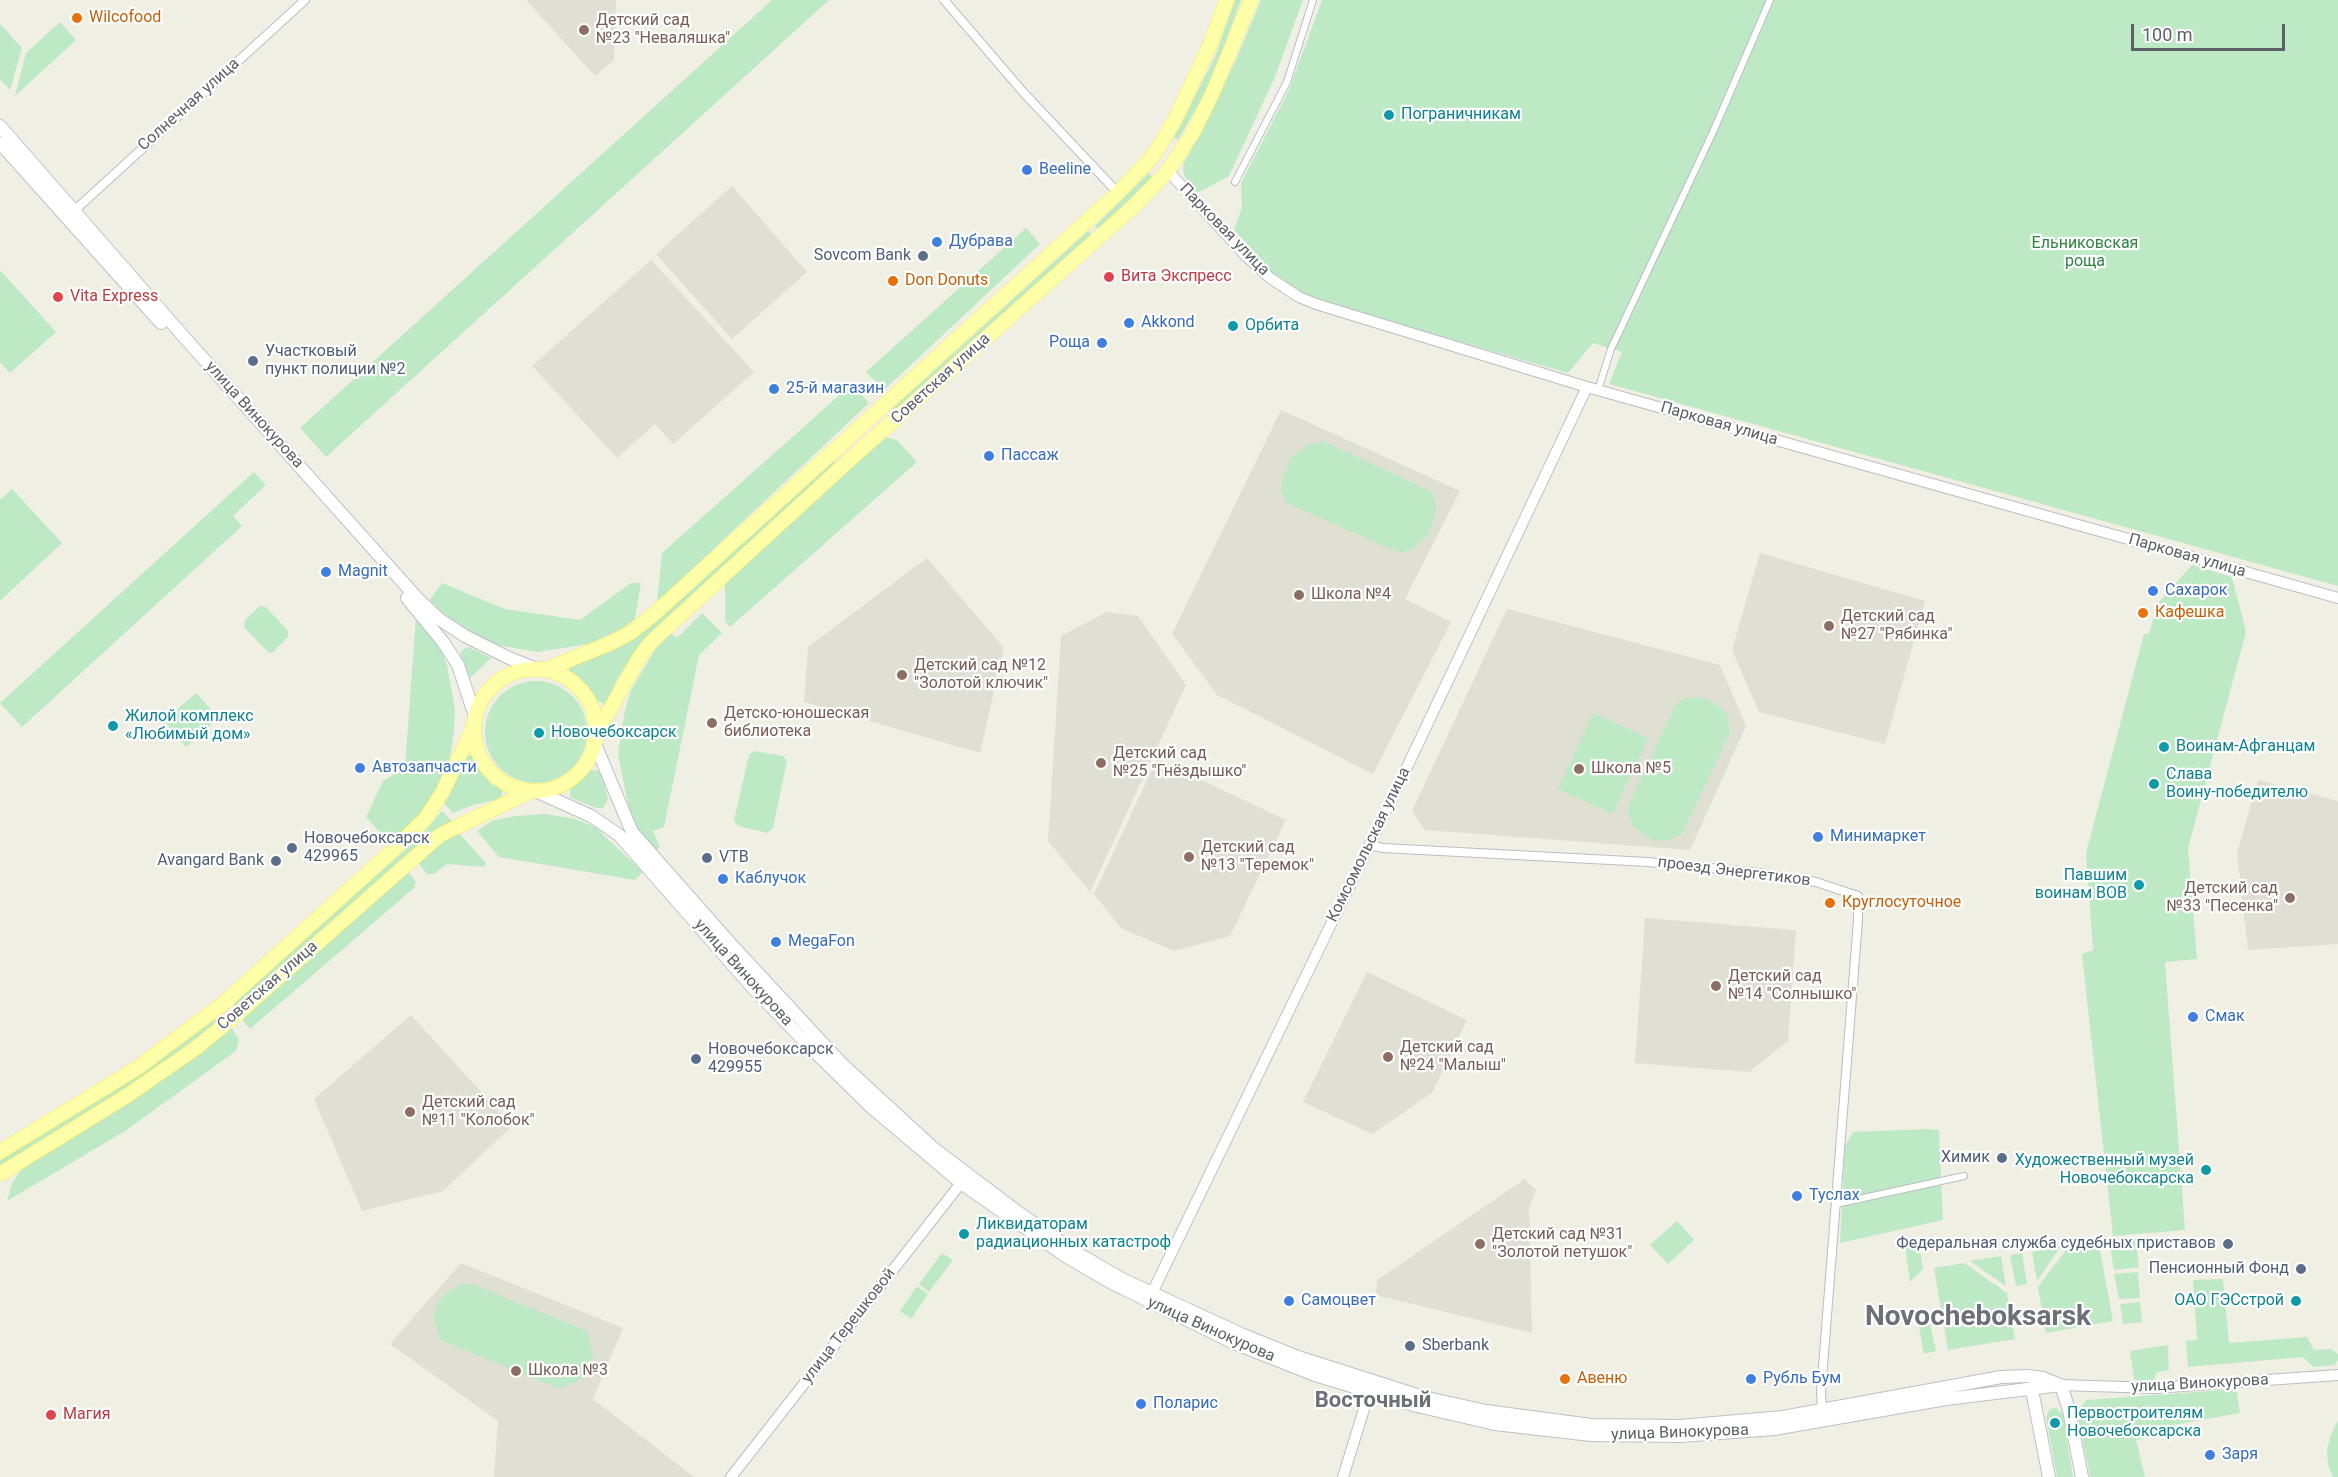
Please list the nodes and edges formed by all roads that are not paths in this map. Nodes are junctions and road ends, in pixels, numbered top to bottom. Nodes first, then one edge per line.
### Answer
1 (305, 0) edge
2 (944, 0) edge
3 (1227, 0) edge
4 (1251, 0) edge
5 (1313, 0) edge
6 (1770, 0) edge
7 (0, 126) edge
8 (0, 143) edge
9 (1153, 156) junction
10 (1168, 171) junction
11 (1235, 182) dead end
12 (1118, 193) junction
13 (70, 214) junction
14 (181, 340) junction
15 (1592, 389) junction
16 (2338, 598) edge
17 (541, 669) junction
18 (474, 721) junction
19 (596, 739) junction
20 (533, 792) junction
21 (1369, 845) junction
22 (929, 1151) junction
23 (0, 1152) edge
24 (0, 1174) edge
25 (1964, 1176) dead end
26 (964, 1179) junction
27 (1836, 1204) junction
28 (1150, 1298) junction
29 (2338, 1375) edge
30 (2061, 1385) junction
31 (1371, 1387) junction
32 (2032, 1390) junction
33 (1823, 1416) junction
34 (731, 1477) edge
35 (1343, 1477) edge
36 (2049, 1477) edge
37 (2082, 1477) edge

1 - 13 street, Солнечная улица
2 - 12 street
3 - 9 main road, Советская улица
4 - 10 main road, Советская улица
5 - 11 street
6 - 15 street
7 - 13 main road, улица Винокурова
8 - 13 main road, улица Винокурова
9 - 10 main road, Парковая улица
9 - 12 main road, Советская улица
10 - 15 street, Парковая улица
10 - 19 main road, Советская улица
12 - 17 main road, Советская улица
13 - 14 main road, улица Винокурова
14 - 17 main road, улица Винокурова
14 - 18 main road, улица Винокурова
15 - 16 street, Парковая улица
15 - 21 street, Комсомольская улица
17 - 18 main road
17 - 19 main road
18 - 20 main road
18 - 23 main road, Советская улица
19 - 20 main road
19 - 22 main road, улица Винокурова
20 - 22 main road, улица Винокурова
20 - 24 main road, Советская улица
21 - 27 street, проезд Энергетиков
21 - 28 street, Комсомольская улица
22 - 26 main road, улица Винокурова
25 - 27 street
26 - 28 main road, улица Винокурова
26 - 34 street, улица Терешковой
27 - 33 street, проезд Энергетиков
28 - 31 main road, улица Винокурова
29 - 30 street, улица Винокурова
30 - 32 main road, улица Винокурова
30 - 33 main road, улица Винокурова
30 - 37 main road
31 - 33 main road, улица Винокурова
31 - 35 street
32 - 33 main road, улица Винокурова
32 - 36 main road

